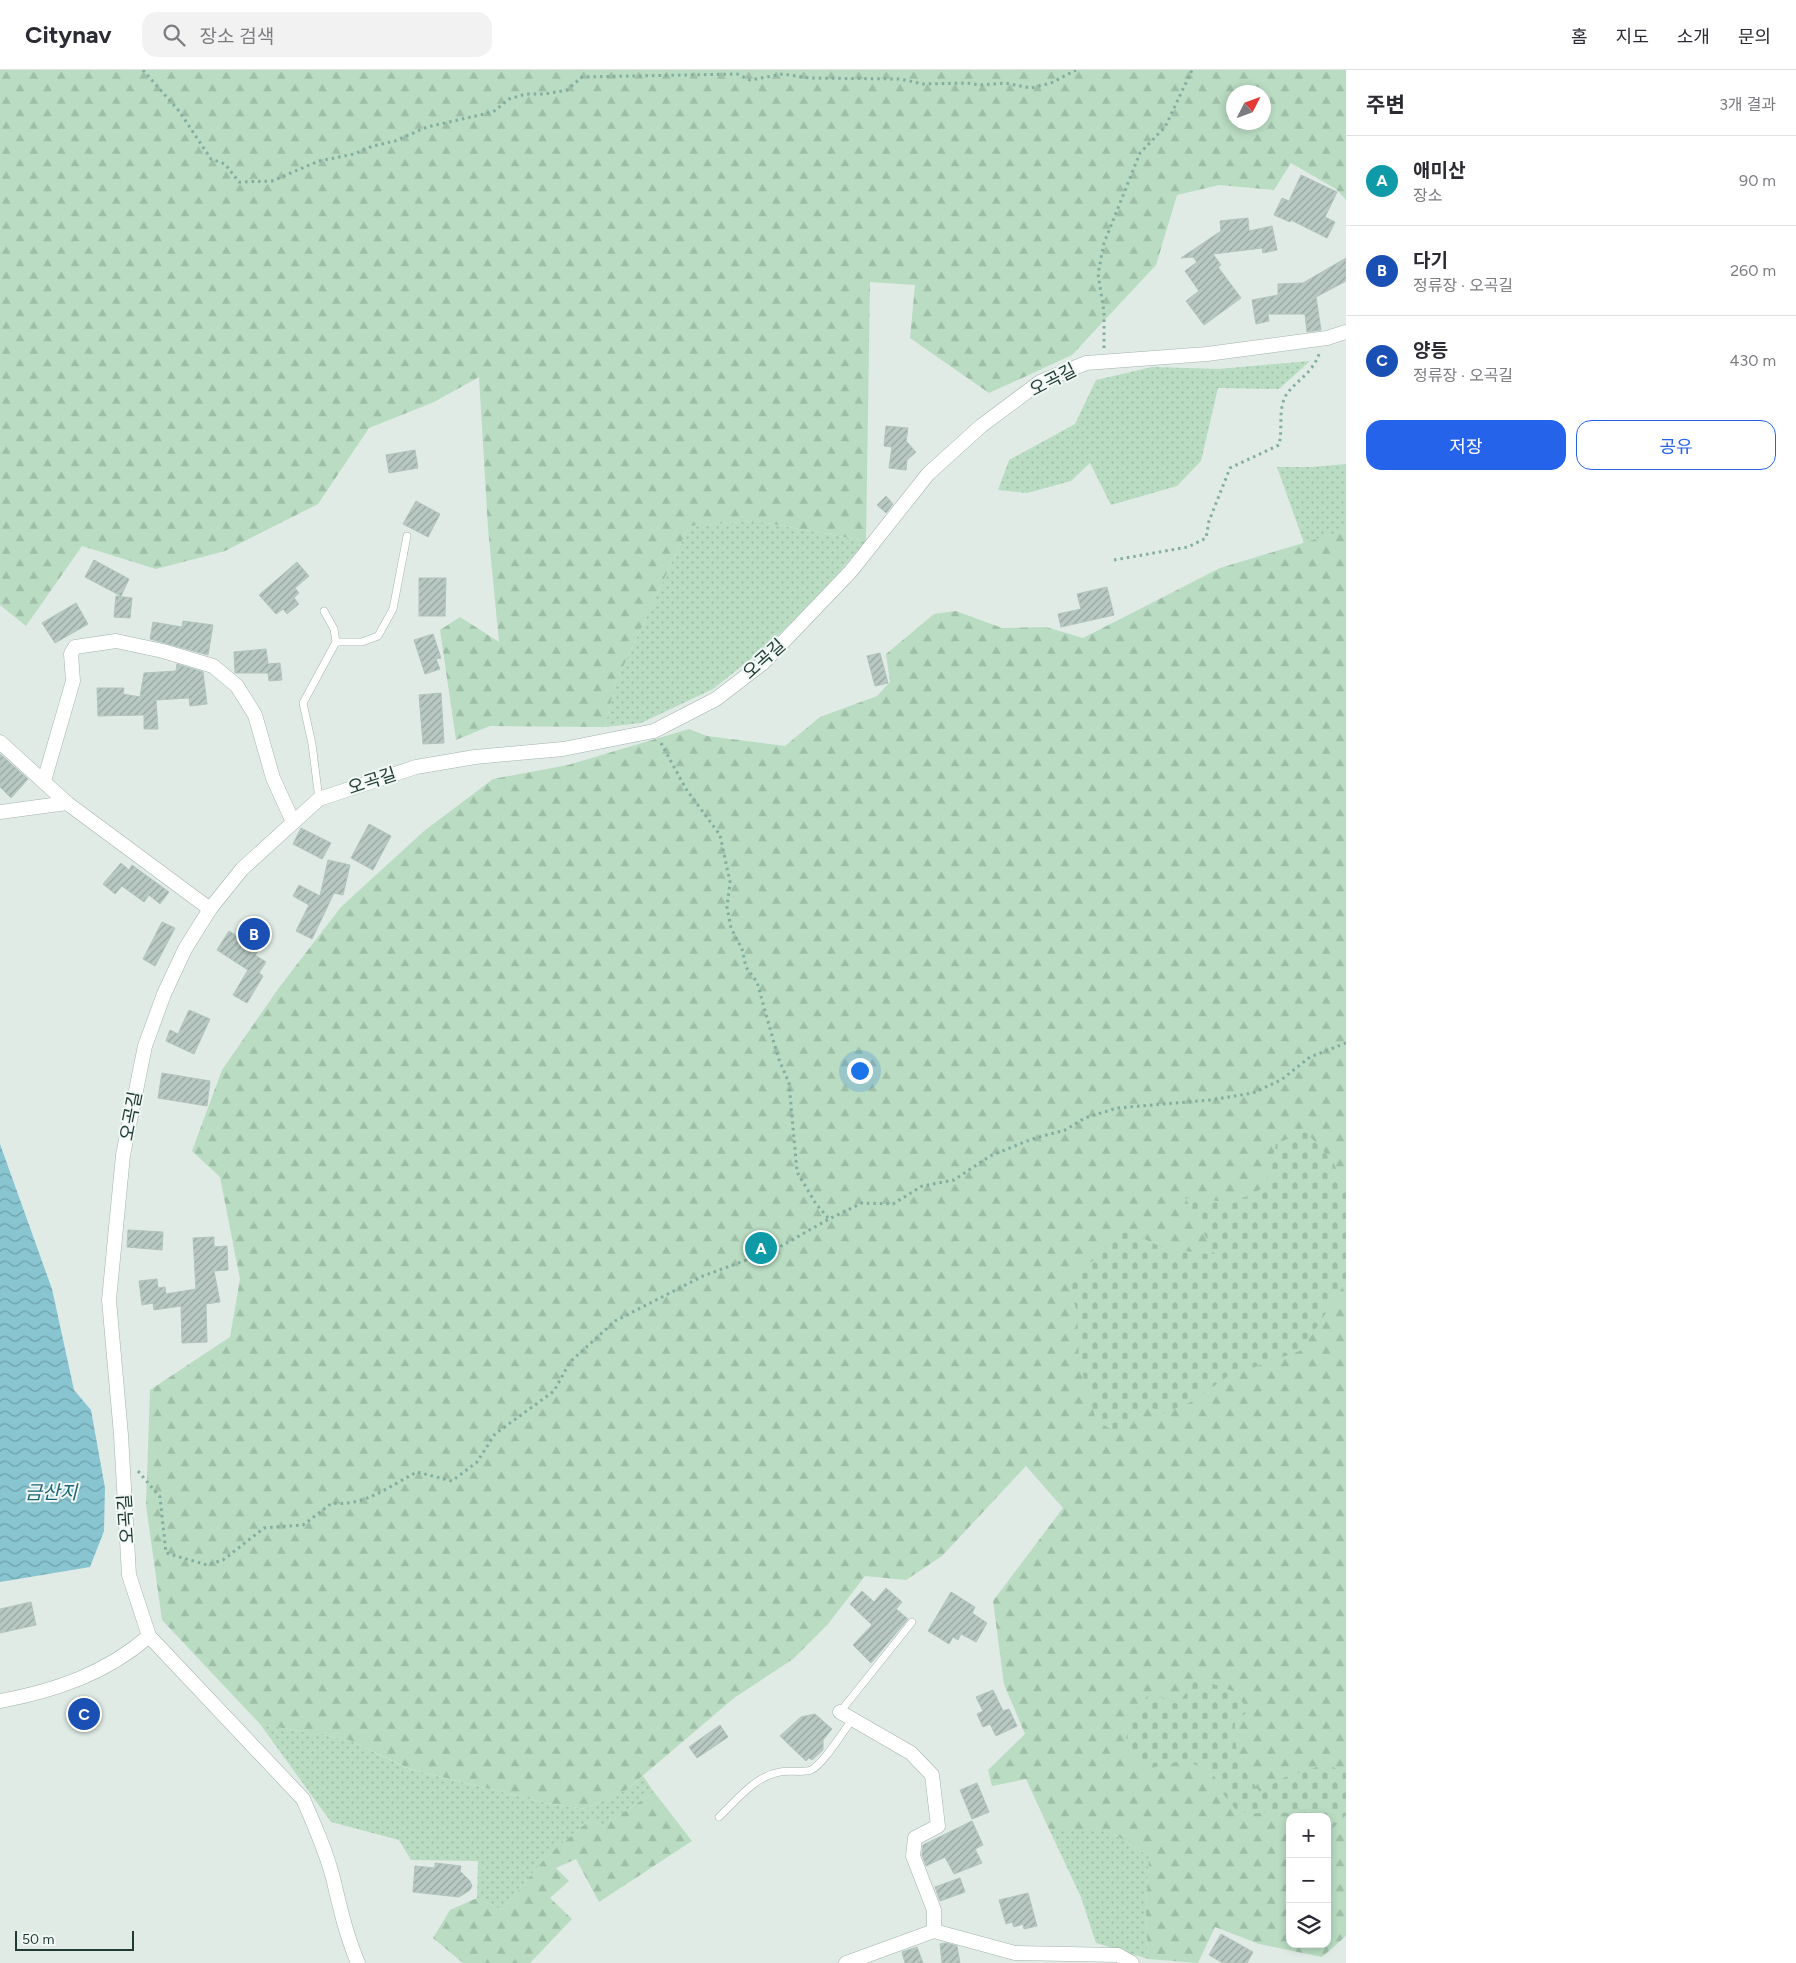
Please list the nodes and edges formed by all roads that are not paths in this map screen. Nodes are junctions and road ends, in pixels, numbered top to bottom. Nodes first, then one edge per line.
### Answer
1 (1346, 332) edge
2 (406, 536) dead end
3 (324, 611) dead end
4 (336, 642) junction
5 (0, 742) edge
6 (44, 781) junction
7 (319, 799) junction
8 (67, 803) junction
9 (0, 812) edge
10 (294, 822) junction
11 (210, 909) junction
12 (912, 1622) dead end
13 (149, 1636) junction
14 (0, 1701) edge
15 (840, 1712) joint
16 (853, 1719) junction
17 (719, 1816) dead end
18 (934, 1931) junction
19 (1092, 1959) edge
20 (358, 1963) edge
21 (846, 1963) edge
22 (1132, 1963) edge

1 - 7 street, 오곡길
2 - 4 lane
3 - 4 lane
4 - 7 lane
5 - 6 street
6 - 8 street
6 - 10 street
7 - 10 street, 오곡길
8 - 9 street
8 - 11 street
10 - 11 street, 오곡길
11 - 13 street, 오곡길
12 - 15 lane
13 - 14 street
13 - 20 street
15 - 16 street
16 - 17 lane
16 - 18 street
18 - 19 street
18 - 21 street
19 - 22 street

